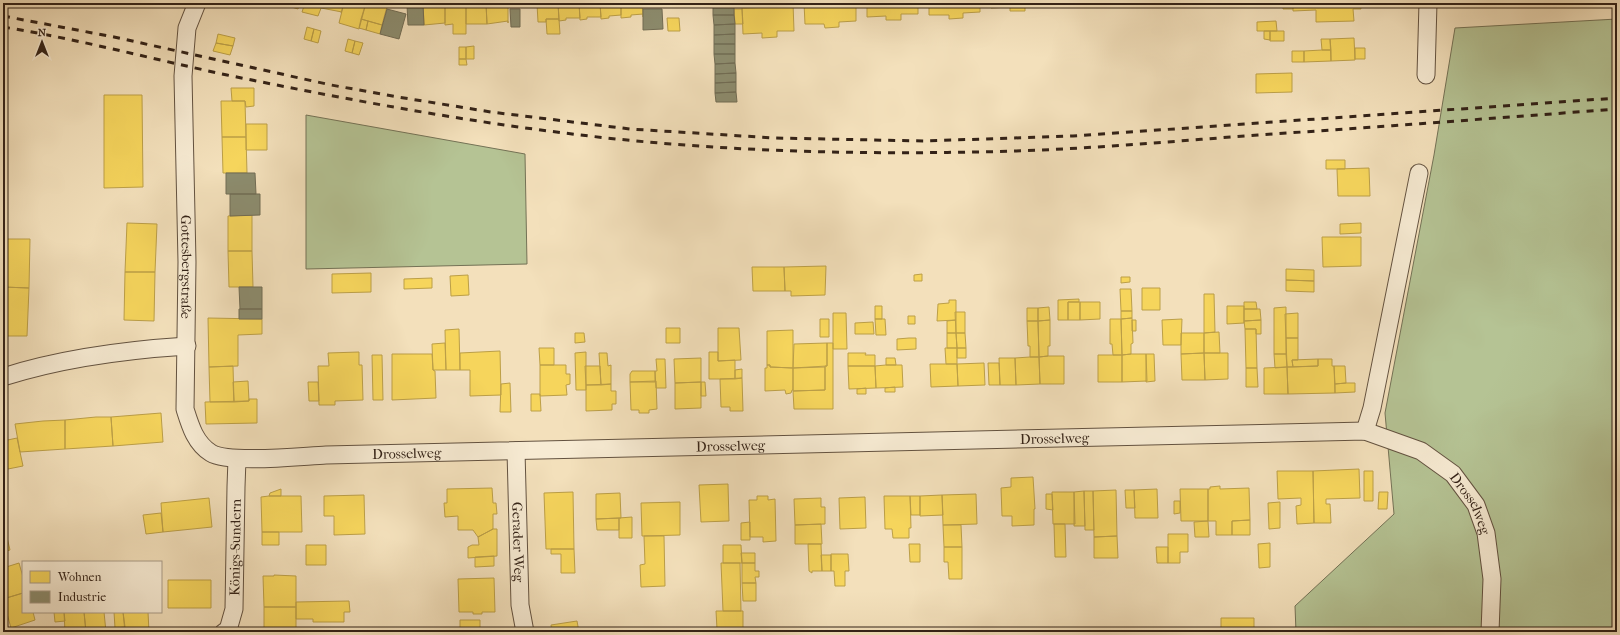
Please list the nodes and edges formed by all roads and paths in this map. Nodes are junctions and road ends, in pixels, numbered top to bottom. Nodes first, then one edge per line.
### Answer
1 (197, 3) edge
2 (1428, 3) edge
3 (1426, 75) dead end
4 (1419, 173) dead end
5 (186, 346) junction
6 (3, 377) edge
7 (1366, 431) junction
8 (516, 451) junction
9 (237, 459) junction
10 (224, 632) edge
11 (525, 632) edge
12 (1490, 632) edge

1 - 5 street, Gottesbergstraße
2 - 3 street
4 - 7 street
5 - 6 street
5 - 9 street, Drosselweg
7 - 8 street, Drosselweg
7 - 12 street, Drosselweg
8 - 9 street, Drosselweg
8 - 11 street, Gerader Weg
9 - 10 street, Königs-Sundern

